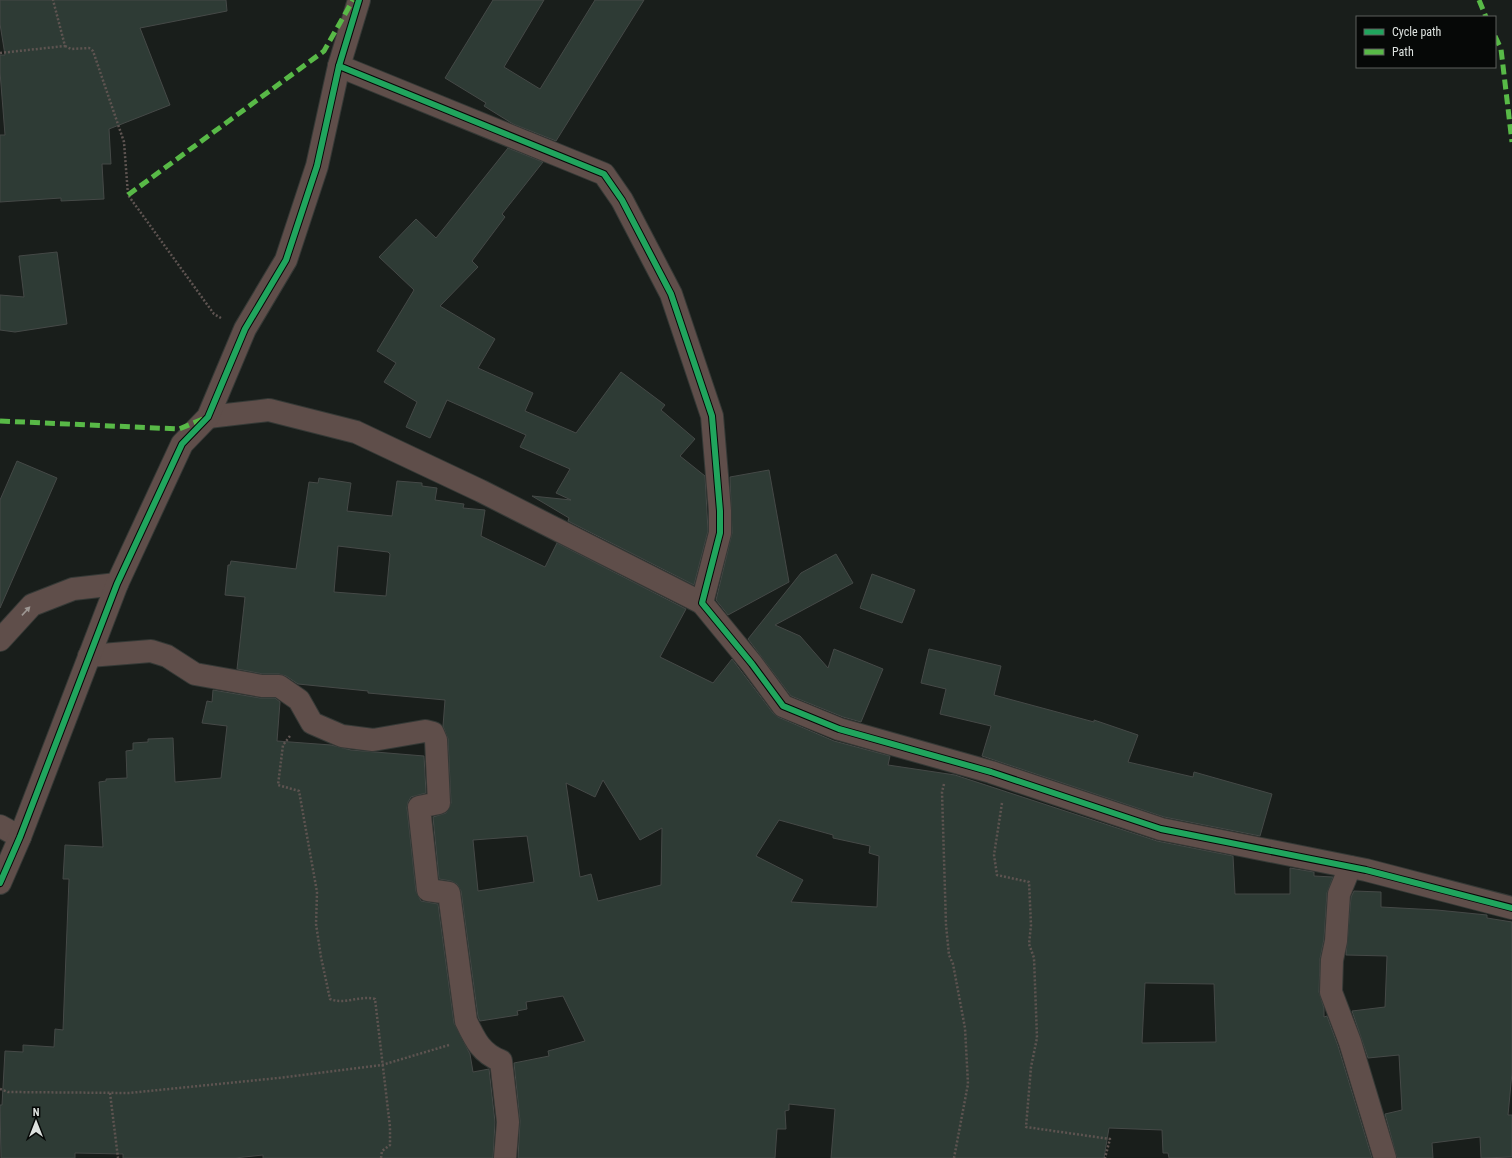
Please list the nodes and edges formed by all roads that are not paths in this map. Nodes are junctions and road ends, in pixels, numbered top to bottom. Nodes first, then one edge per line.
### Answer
1 (360, 0) edge
2 (339, 66) junction
3 (208, 417) junction
4 (117, 584) junction
5 (702, 603) junction
6 (0, 640) edge
7 (89, 656) junction
8 (0, 826) edge
9 (20, 837) junction
10 (1350, 867) junction
11 (0, 883) edge
12 (1512, 908) edge
13 (505, 1158) edge
14 (1385, 1158) edge

1 - 2 street
2 - 3 street
2 - 5 street
3 - 4 street
3 - 5 street
6 -> 4 street
4 - 7 street
5 - 10 street
7 - 9 street
7 - 13 street
8 - 9 street
9 - 11 street
10 - 12 street
10 - 14 street

